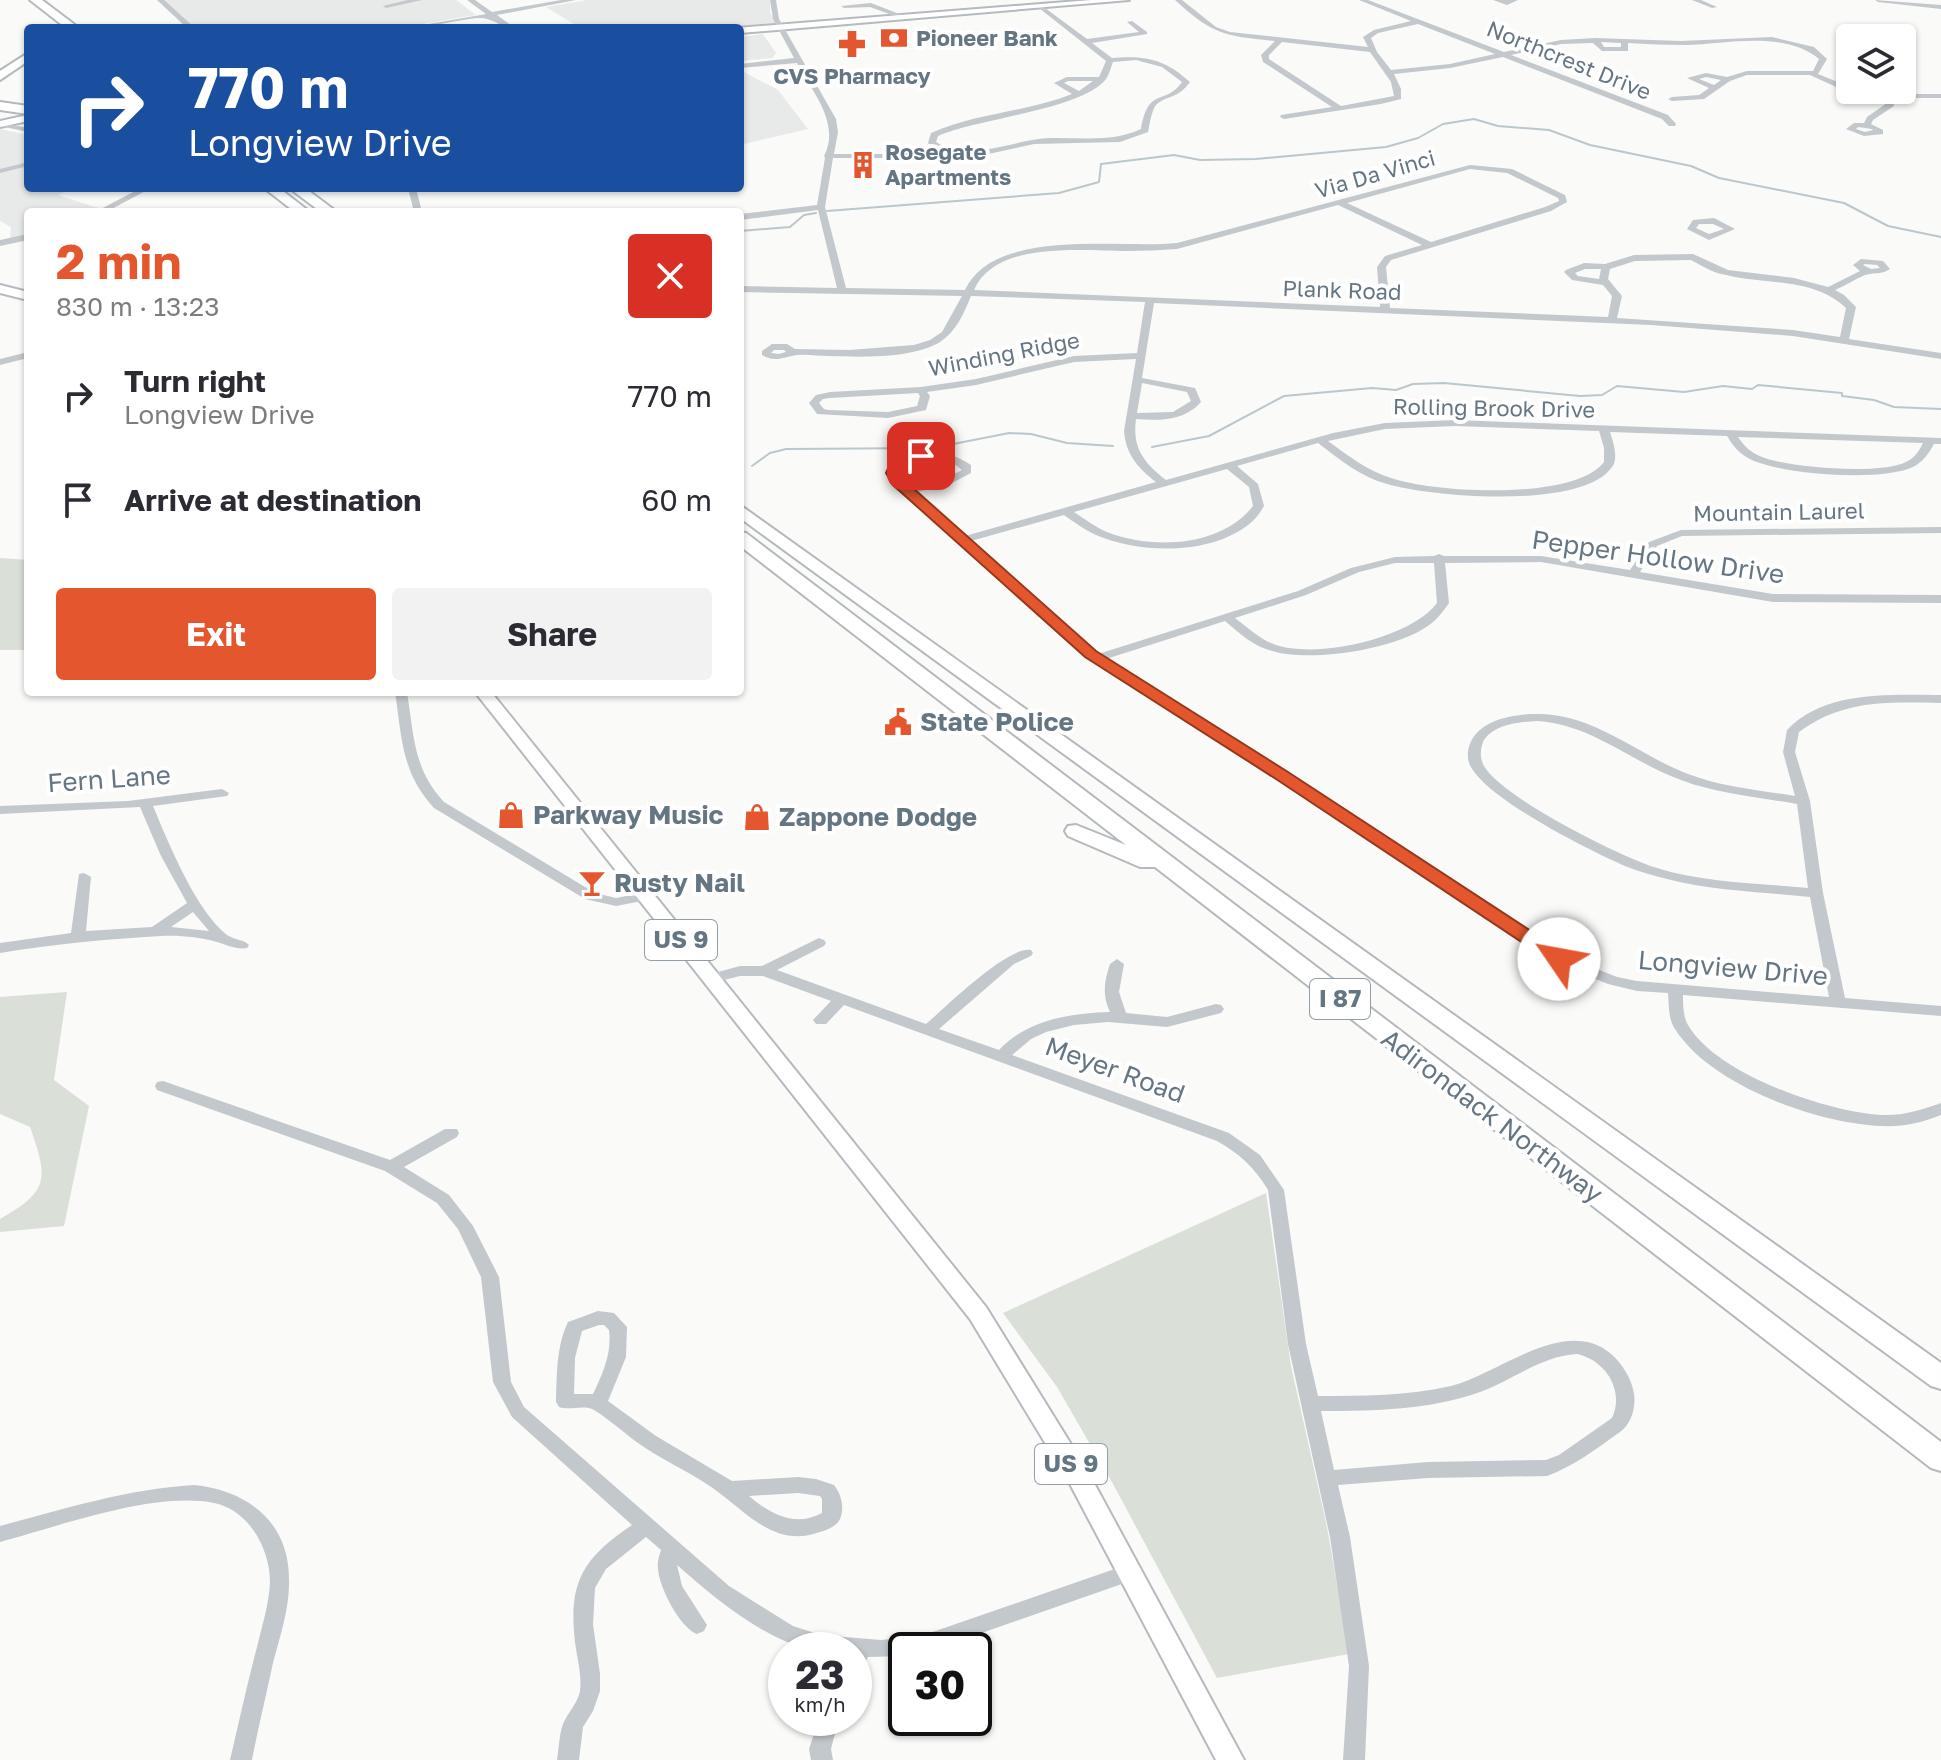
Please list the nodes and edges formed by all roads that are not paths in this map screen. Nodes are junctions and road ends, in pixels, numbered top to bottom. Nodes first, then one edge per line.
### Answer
1 (160, 0) edge
2 (419, 0) edge
3 (460, 0) edge
4 (470, 0) edge
5 (573, 0) edge
6 (773, 0) edge
7 (1125, 0) edge
8 (1178, 0) edge
9 (1362, 0) edge
10 (1496, 0) edge
11 (1515, 0) edge
12 (1695, 0) edge
13 (1878, 0) edge
14 (31, 4) edge
15 (386, 6) dead end
16 (844, 6) dead end
17 (1041, 7) junction
18 (1714, 7) dead end
19 (1941, 7) edge
20 (487, 17) junction
21 (905, 18) junction
22 (1421, 21) junction
23 (55, 22) edge
24 (1130, 22) dead end
25 (187, 24) edge
26 (433, 24) edge
27 (499, 24) edge
28 (781, 28) junction
29 (744, 30) edge
30 (1089, 41) junction
31 (1278, 42) junction
32 (1371, 50) junction
33 (1504, 54) junction
34 (24, 59) edge
35 (800, 60) junction
36 (1110, 60) junction
37 (744, 66) edge
38 (1388, 72) junction
39 (1813, 73) junction
40 (0, 77) edge
41 (1102, 79) junction
42 (1727, 79) junction
43 (16, 80) dead end
44 (1836, 85) edge
45 (0, 87) edge
46 (1715, 88) junction
47 (1079, 94) junction
48 (1916, 96) edge
49 (1941, 96) edge
50 (1891, 104) edge
51 (0, 106) edge
52 (1636, 106) junction
53 (24, 109) edge
54 (1340, 109) junction
55 (1284, 117) dead end
56 (24, 120) edge
57 (0, 124) edge
58 (1672, 124) dead end
59 (1867, 125) dead end
60 (24, 129) edge
61 (937, 147) junction
62 (828, 156) junction
63 (24, 165) edge
64 (0, 171) edge
65 (139, 192) edge
66 (276, 192) edge
67 (302, 192) edge
68 (1340, 203) junction
69 (821, 207) junction
70 (107, 208) edge
71 (298, 208) edge
72 (324, 208) edge
73 (744, 217) edge
74 (1709, 237) dead end
75 (0, 243) edge
76 (1428, 244) junction
77 (21, 246) edge
78 (1693, 257) junction
79 (835, 261) junction
80 (1606, 267) junction
81 (1867, 271) dead end
82 (1606, 283) junction
83 (0, 289) edge
84 (744, 289) edge
85 (830, 290) junction
86 (842, 290) junction
87 (1827, 291) junction
88 (968, 292) junction
89 (24, 295) edge
90 (1150, 300) junction
91 (1385, 309) junction
92 (1612, 321) junction
93 (1844, 341) junction
94 (792, 352) dead end
95 (24, 356) edge
96 (1142, 356) junction
97 (1941, 356) edge
98 (0, 362) edge
99 (1139, 380) junction
100 (921, 390) junction
101 (1133, 416) junction
102 (1604, 430) junction
103 (1732, 435) junction
104 (1320, 440) junction
105 (1936, 441) edge
106 (1229, 465) junction
107 (1165, 484) junction
108 (909, 491) junction
109 (1066, 511) junction
110 (744, 513) edge
111 (1941, 530) edge
112 (966, 539) junction
113 (744, 540) edge
114 (1439, 557) junction
115 (1634, 573) junction
116 (1941, 599) edge
117 (1227, 617) junction
118 (1097, 658) junction
119 (402, 696) edge
120 (486, 696) edge
121 (1941, 699) edge
122 (222, 793) dead end
123 (1803, 801) junction
124 (145, 803) junction
125 (0, 810) edge
126 (1076, 831) dead end
127 (84, 877) dead end
128 (1816, 893) junction
129 (647, 896) junction
130 (195, 904) junction
131 (1246, 927) junction
132 (153, 933) junction
133 (78, 936) junction
134 (221, 936) junction
135 (819, 943) dead end
136 (242, 945) dead end
137 (0, 948) edge
138 (1026, 953) dead end
139 (1117, 964) dead end
140 (764, 971) junction
141 (712, 978) junction
142 (1675, 991) junction
143 (842, 999) junction
144 (1838, 1002) junction
145 (1216, 1009) dead end
146 (1941, 1011) edge
147 (1121, 1018) junction
148 (821, 1020) dead end
149 (928, 1030) junction
150 (1002, 1056) junction
151 (163, 1086) dead end
152 (1941, 1109) edge
153 (451, 1133) dead end
154 (391, 1167) junction
155 (1941, 1378) edge
156 (598, 1403) junction
157 (1310, 1403) junction
158 (1941, 1459) edge
159 (1327, 1478) junction
160 (729, 1489) junction
161 (646, 1526) junction
162 (0, 1534) edge
163 (671, 1548) junction
164 (1132, 1572) junction
165 (697, 1625) dead end
166 (785, 1632) edge
167 (872, 1654) edge
168 (824, 1736) edge
169 (241, 1760) edge
170 (568, 1760) edge
171 (822, 1760) edge
172 (1230, 1760) edge
173 (1354, 1760) edge

1 - 25 street
2 - 15 street
3 - 20 street
4 - 20 street
5 - 20 street
6 - 28 street
7 - 17 main road
8 - 31 street
9 - 22 street, Northcrest Drive
10 - 11 street
12 - 18 street
13 - 19 street
14 - 23 highway
16 - 21 street
17 - 21 main road
17 - 30 street
20 - 26 street
20 - 27 street
21 - 28 main road
22 - 32 street
22 - 33 street, Northcrest Drive
24 - 30 street
28 - 29 main road
28 - 35 street
30 - 36 street
31 - 32 street
31 - 54 street
32 - 38 street
33 - 38 street
33 - 39 street
33 - 52 street, Northcrest Drive
34 - 40 highway
35 - 37 street
35 - 62 street
36 - 41 street
36 - 61 street
38 - 54 street
39 - 42 street
39 - 44 street
41 - 47 street
41 - 47 street
42 - 46 street
42 - 46 street
43 - 45 highway
46 - 52 street
47 - 61 street
48 - 49 street
50 - 59 street
51 - 53 highway
52 - 58 street, Northcrest Drive
54 - 55 street
56 - 57 highway
57 - 60 street
61 - 62 street
62 - 69 street
63 - 64 street
65 - 70 street
66 - 71 highway
67 - 72 highway
68 - 76 street
68 - 76 street, Via Da Vinci
68 - 88 street, Via Da Vinci
69 - 73 street
69 - 79 street
74 - 78 street
75 - 77 street
76 - 91 street, Via Da Vinci
78 - 80 street
78 - 87 street
79 - 85 street
79 - 86 street
80 - 82 street
80 - 82 street
81 - 87 street
82 - 92 street
83 - 89 main road
84 - 85 street, Plank Road
85 - 86 street, Plank Road
86 - 88 street, Plank Road
87 - 93 street
88 - 90 street, Plank Road
88 - 94 street, Via Da Vinci
90 - 91 street, Plank Road
90 - 96 street
91 - 92 street, Plank Road
92 - 93 street, Plank Road
93 - 97 street, Plank Road
95 - 98 street
96 - 99 street
96 - 100 street, Winding Ridge
99 - 101 street
99 - 101 street
100 - 100 street, Winding Ridge
101 - 107 street
102 - 103 street, Rolling Brook Drive
102 - 104 street, Rolling Brook Drive
102 - 104 street
103 - 105 street, Rolling Brook Drive
103 - 105 street
104 - 106 street, Rolling Brook Drive
106 - 107 street, Rolling Brook Drive
106 - 109 street
107 - 109 street, Rolling Brook Drive
108 - 108 street
108 - 112 street, Longview Drive
109 - 112 street, Rolling Brook Drive
110 - 155 highway, Adirondack Northway / I 87
111 - 115 street, Mountain Laurel
112 - 118 street, Longview Drive
113 - 131 highway, Adirondack Northway / I 87
114 - 115 street, Pepper Hollow Drive
114 - 117 street, Pepper Hollow Drive
114 - 117 street
115 - 116 street, Pepper Hollow Drive
117 - 118 street, Pepper Hollow Drive
118 - 142 street, Longview Drive
119 - 129 street
120 - 129 main road, US 9
121 - 123 street
122 - 124 street, Fern Lane
123 - 128 street
123 - 128 street
124 - 125 street, Fern Lane
124 - 130 street
126 - 131 highway
127 - 133 street
128 - 144 street
129 - 141 main road, US 9
130 - 132 street
130 - 134 street
131 - 158 highway, Adirondack Northway / I 87
132 - 133 street
132 - 134 street
133 - 137 street
134 - 136 street
135 - 140 street
138 - 149 street
139 - 147 street
140 - 141 street, Meyer Road
140 - 143 street, Meyer Road
141 - 164 main road, US 9
142 - 144 street, Longview Drive
142 - 152 street
143 - 148 street
143 - 149 street, Meyer Road
144 - 146 street, Longview Drive
145 - 147 street
147 - 150 street
149 - 150 street, Meyer Road
150 - 157 street, Meyer Road
151 - 154 street
153 - 154 street
154 - 161 street
156 - 156 street
156 - 160 street
157 - 159 street, Meyer Road
157 - 159 street
159 - 173 street, Meyer Road
160 - 160 street
161 - 163 street
161 - 170 street
162 - 169 street
163 - 165 street
163 - 166 street
164 - 167 street
164 - 172 main road, US 9
168 - 171 street

